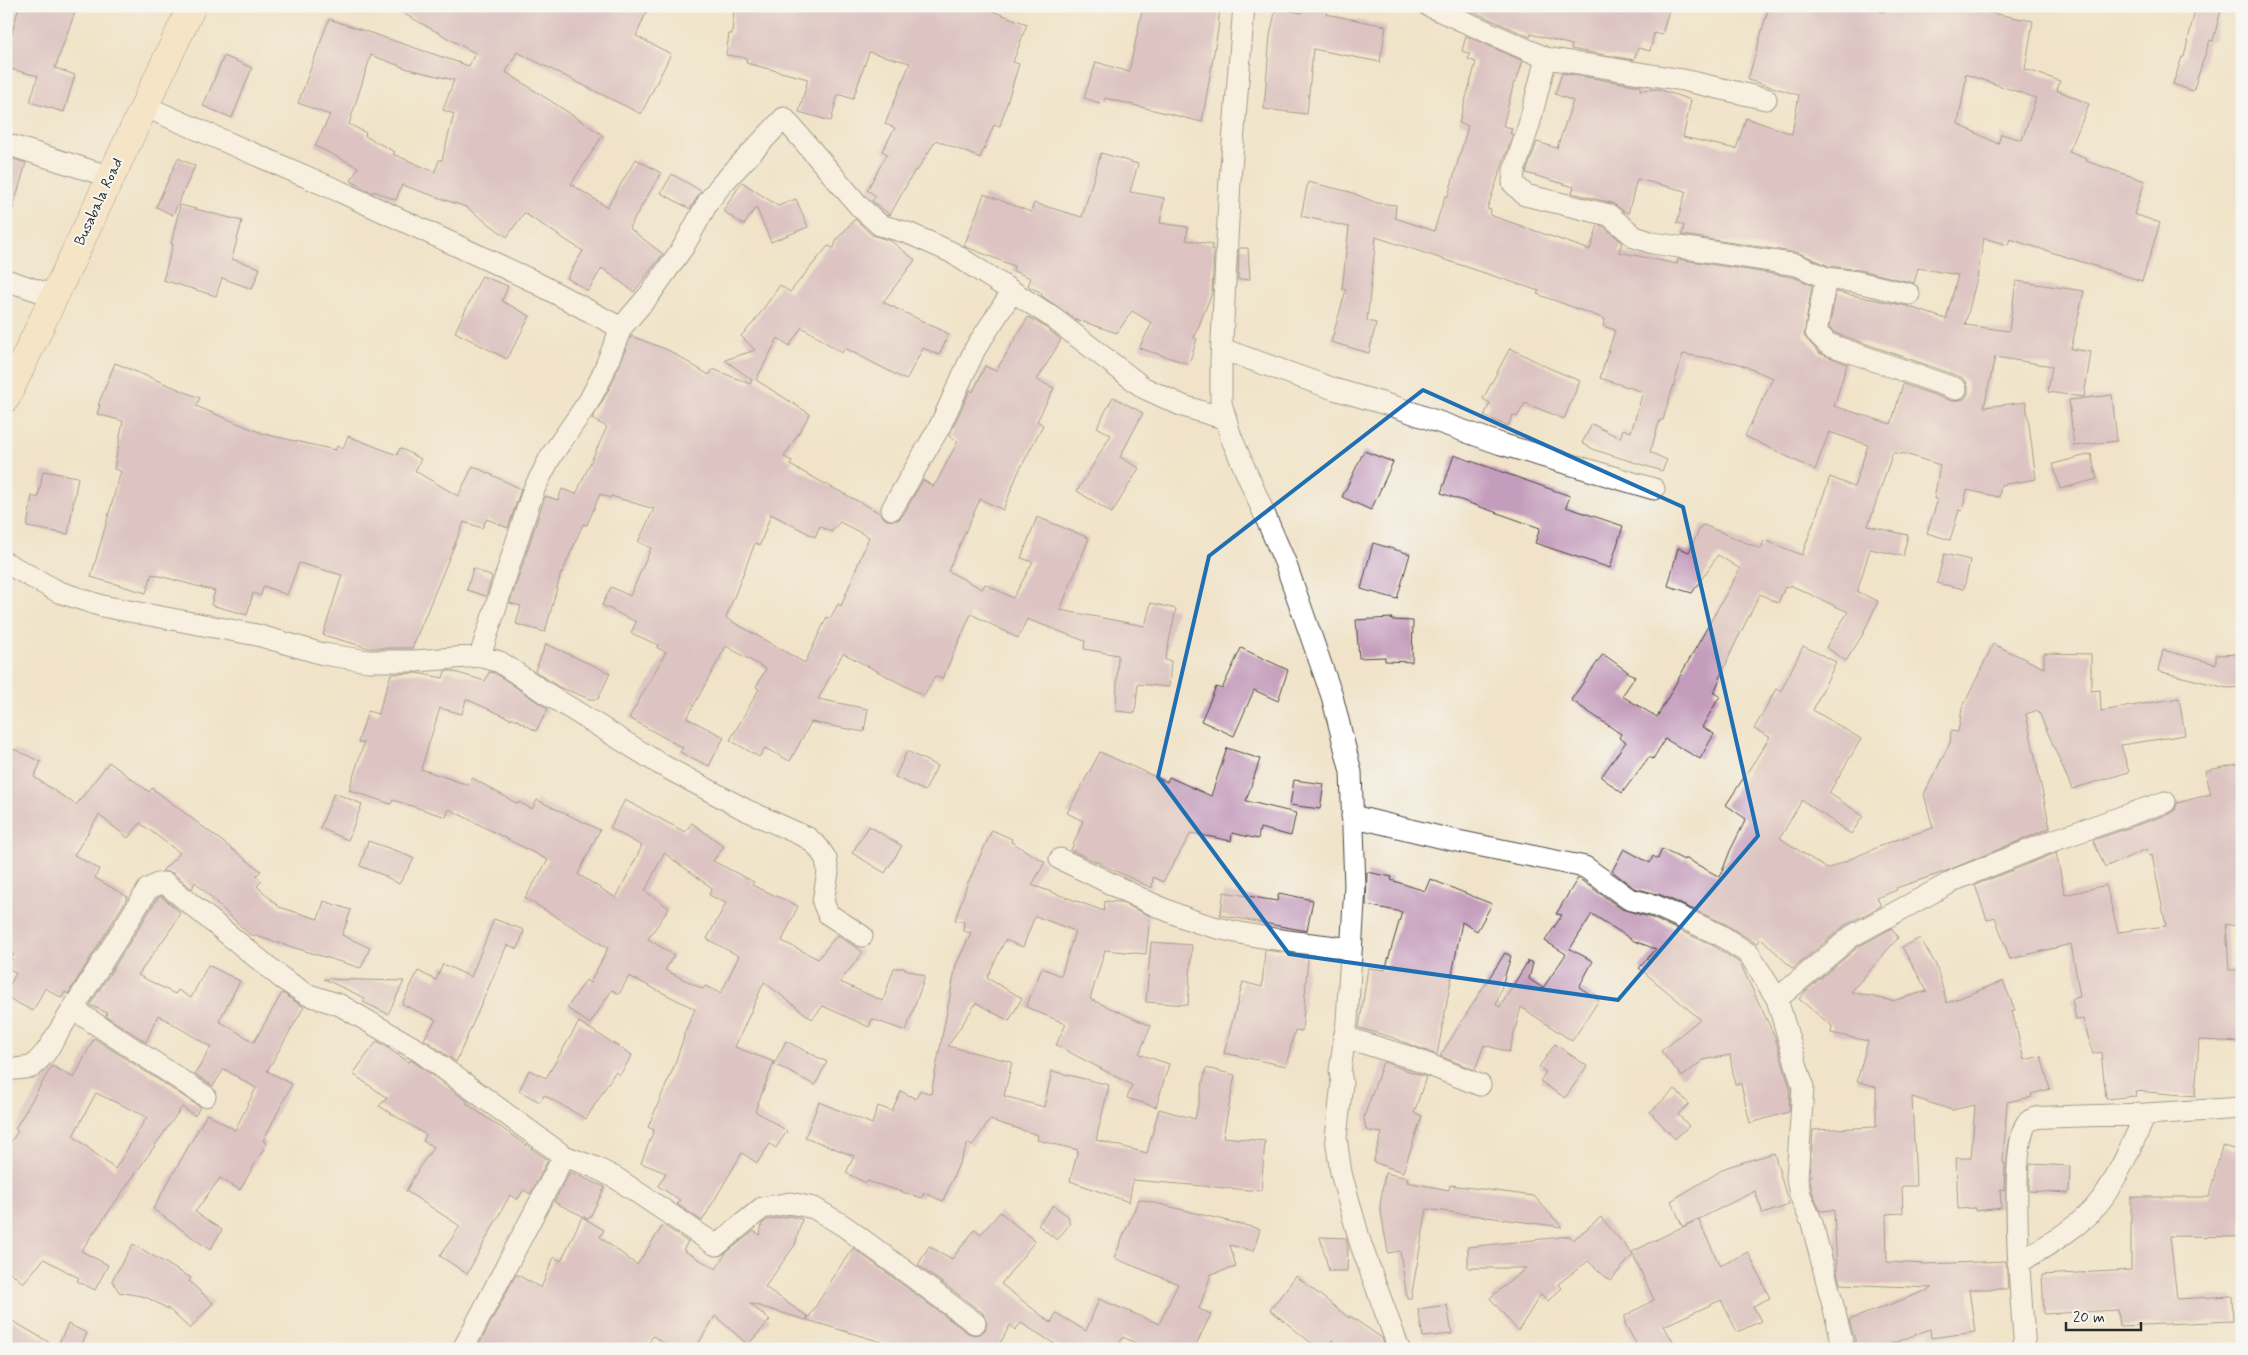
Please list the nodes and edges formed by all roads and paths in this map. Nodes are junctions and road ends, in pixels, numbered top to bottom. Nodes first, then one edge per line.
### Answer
1 (192, 6) edge
2 (1244, 6) edge
3 (1429, 6) edge
4 (1546, 58) junction
5 (1766, 99) dead end
6 (144, 106) junction
7 (6, 144) edge
8 (111, 177) junction
9 (1826, 278) junction
10 (6, 280) edge
11 (1012, 292) junction
12 (1909, 294) dead end
13 (54, 296) junction
14 (621, 328) junction
15 (1222, 349) junction
16 (1956, 389) dead end
17 (6, 398) edge
18 (1226, 420) junction
19 (1654, 490) dead end
20 (892, 509) dead end
21 (6, 563) edge
22 (480, 656) junction
23 (2165, 802) dead end
24 (1352, 816) junction
25 (1060, 858) dead end
26 (862, 936) dead end
27 (1351, 949) junction
28 (1777, 999) junction
29 (74, 1009) junction
30 (1344, 1037) junction
31 (6, 1070) edge
32 (1480, 1085) dead end
33 (205, 1096) dead end
34 (2242, 1108) edge
35 (2146, 1114) junction
36 (564, 1156) junction
37 (2018, 1263) junction
38 (976, 1323) dead end
39 (462, 1349) edge
40 (1399, 1349) edge
41 (1844, 1349) edge
42 (2025, 1349) edge

1 - 6 street, Busabala Road
2 - 15 street
3 - 4 street
4 - 5 street
4 - 9 street
6 - 8 street, Busabala Road
6 - 14 street
7 - 8 street
8 - 13 street, Busabala Road
9 - 12 street
9 - 16 street
10 - 13 street
11 - 14 street
11 - 18 street
11 - 20 street
13 - 17 street, Busabala Road
14 - 22 street
15 - 18 street
15 - 19 street
18 - 24 street
21 - 22 street
22 - 26 street
23 - 28 street
24 - 27 street
24 - 28 street
25 - 27 street
27 - 30 street
28 - 41 street
29 - 31 street
29 - 33 street
29 - 36 street
30 - 32 street
30 - 40 street
34 - 35 street
35 - 37 street
35 - 37 street
36 - 38 street
36 - 39 street
37 - 42 street

